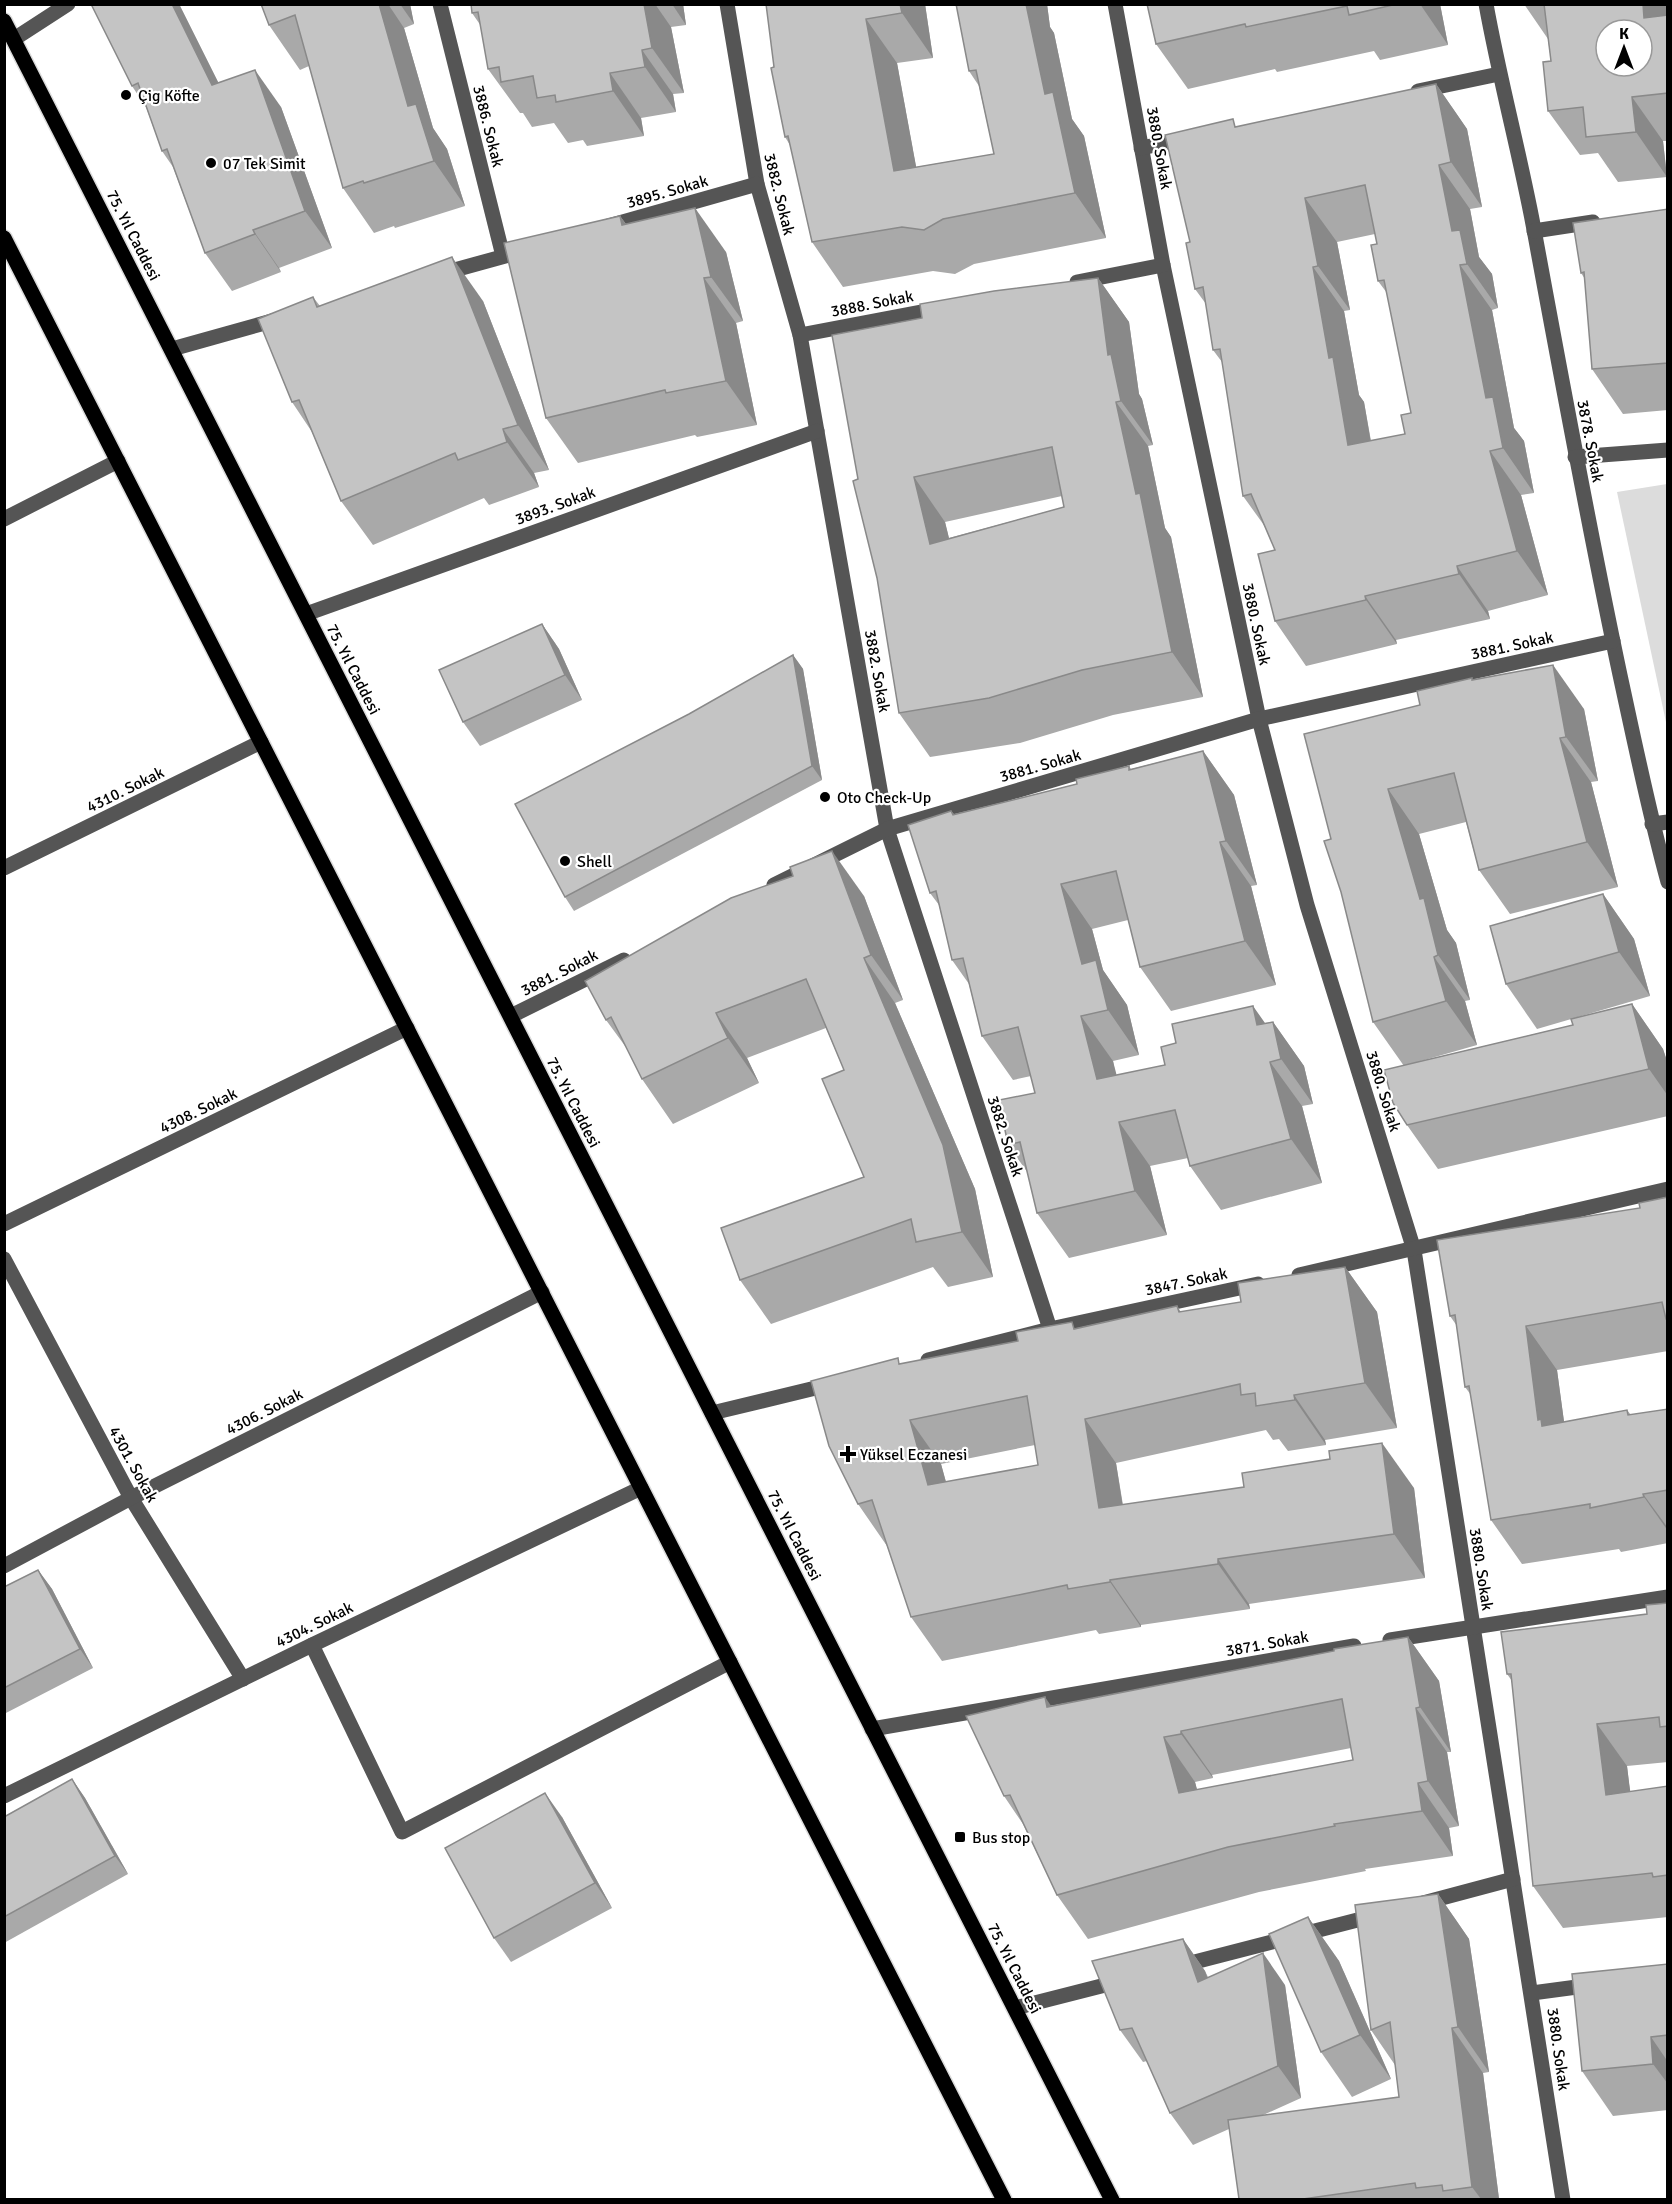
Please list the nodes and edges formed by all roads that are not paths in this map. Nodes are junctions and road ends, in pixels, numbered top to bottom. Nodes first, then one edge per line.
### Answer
1 (68, 4) edge
2 (440, 4) edge
3 (728, 4) edge
4 (1115, 4) edge
5 (1486, 4) edge
6 (4, 21) edge
7 (14, 39) junction
8 (1498, 74) junction
9 (1406, 93) edge
10 (1199, 136) edge
11 (1141, 148) junction
12 (757, 184) junction
13 (1612, 219) edge
14 (596, 230) edge
15 (1534, 231) junction
16 (4, 238) edge
17 (538, 246) edge
18 (504, 256) junction
19 (1163, 265) junction
20 (423, 279) edge
21 (1058, 286) edge
22 (952, 306) edge
23 (297, 314) edge
24 (800, 335) junction
25 (172, 349) junction
26 (817, 430) junction
27 (1668, 450) edge
28 (1575, 457) junction
29 (118, 461) junction
30 (4, 519) edge
31 (306, 614) junction
32 (1613, 641) junction
33 (1259, 719) junction
34 (261, 742) junction
35 (1668, 822) edge
36 (1652, 824) junction
37 (887, 829) junction
38 (4, 868) edge
39 (1668, 882) edge
40 (762, 891) edge
41 (636, 954) edge
42 (511, 1016) junction
43 (407, 1028) junction
44 (1668, 1189) edge
45 (4, 1224) edge
46 (1414, 1250) junction
47 (4, 1259) edge
48 (542, 1292) junction
49 (1050, 1329) junction
50 (910, 1364) edge
51 (852, 1378) edge
52 (712, 1413) junction
53 (641, 1488) junction
54 (131, 1498) junction
55 (4, 1566) edge
56 (1668, 1597) edge
57 (1473, 1626) junction
58 (312, 1645) junction
59 (730, 1662) junction
60 (243, 1679) junction
61 (872, 1729) junction
62 (4, 1796) edge
63 (1513, 1879) junction
64 (1166, 1969) edge
65 (1131, 1978) edge
66 (1611, 1982) edge
67 (1532, 1994) junction
68 (1015, 2008) junction
69 (1004, 2199) edge
70 (1112, 2199) edge
71 (1563, 2199) edge

1 - 7 street
2 - 18 street, 3886. Sokak
3 - 12 street, 3882. Sokak
4 - 11 street, 3880. Sokak
5 - 8 street, 3878. Sokak
6 - 7 main road, 75. Yıl Caddesi
7 - 25 main road, 75. Yıl Caddesi
8 - 9 street
8 - 15 street, 3878. Sokak
10 - 11 street
11 - 19 street, 3880. Sokak
12 - 14 street, 3895. Sokak
12 - 24 street, 3882. Sokak
13 - 15 street
15 - 28 street, 3878. Sokak
16 - 29 main road
17 - 18 street
18 - 20 street
19 - 21 street
19 - 33 street, 3880. Sokak
22 - 24 street, 3888. Sokak
23 - 25 street
24 - 26 street, 3882. Sokak
25 - 31 main road, 75. Yıl Caddesi
26 - 31 street, 3893. Sokak
26 - 37 street, 3882. Sokak
27 - 28 street
28 - 32 street, 3878. Sokak
29 - 30 street
29 - 34 main road
31 - 42 main road, 75. Yıl Caddesi
32 - 33 street, 3881. Sokak
32 - 36 street, 3878. Sokak
33 - 37 street, 3881. Sokak
33 - 46 street, 3880. Sokak
34 - 38 street, 4310. Sokak
34 - 43 main road
35 - 36 street
36 - 39 street, 3878. Sokak
37 - 40 street, 3881. Sokak
37 - 49 street, 3882. Sokak
41 - 42 street, 3881. Sokak
42 - 52 main road, 75. Yıl Caddesi
43 - 45 street, 4308. Sokak
43 - 48 main road
44 - 46 street, 3847. Sokak
46 - 49 street, 3847. Sokak
46 - 57 street, 3880. Sokak
47 - 54 street, 4301. Sokak
48 - 53 main road
48 - 54 street, 4306. Sokak
49 - 50 street, 3847. Sokak
51 - 52 street
52 - 61 main road, 75. Yıl Caddesi
53 - 58 street, 4304. Sokak
53 - 59 main road
54 - 55 street, 4306. Sokak
54 - 60 street, 4301. Sokak
56 - 57 street, 3871. Sokak
57 - 61 street, 3871. Sokak
57 - 63 street, 3880. Sokak
58 - 59 street
58 - 60 street, 4304. Sokak
59 - 69 main road
60 - 62 street, 4304. Sokak
61 - 68 main road, 75. Yıl Caddesi
63 - 64 street
63 - 67 street, 3880. Sokak
65 - 68 street
66 - 67 street
67 - 71 street, 3880. Sokak
68 - 70 main road, 75. Yıl Caddesi

